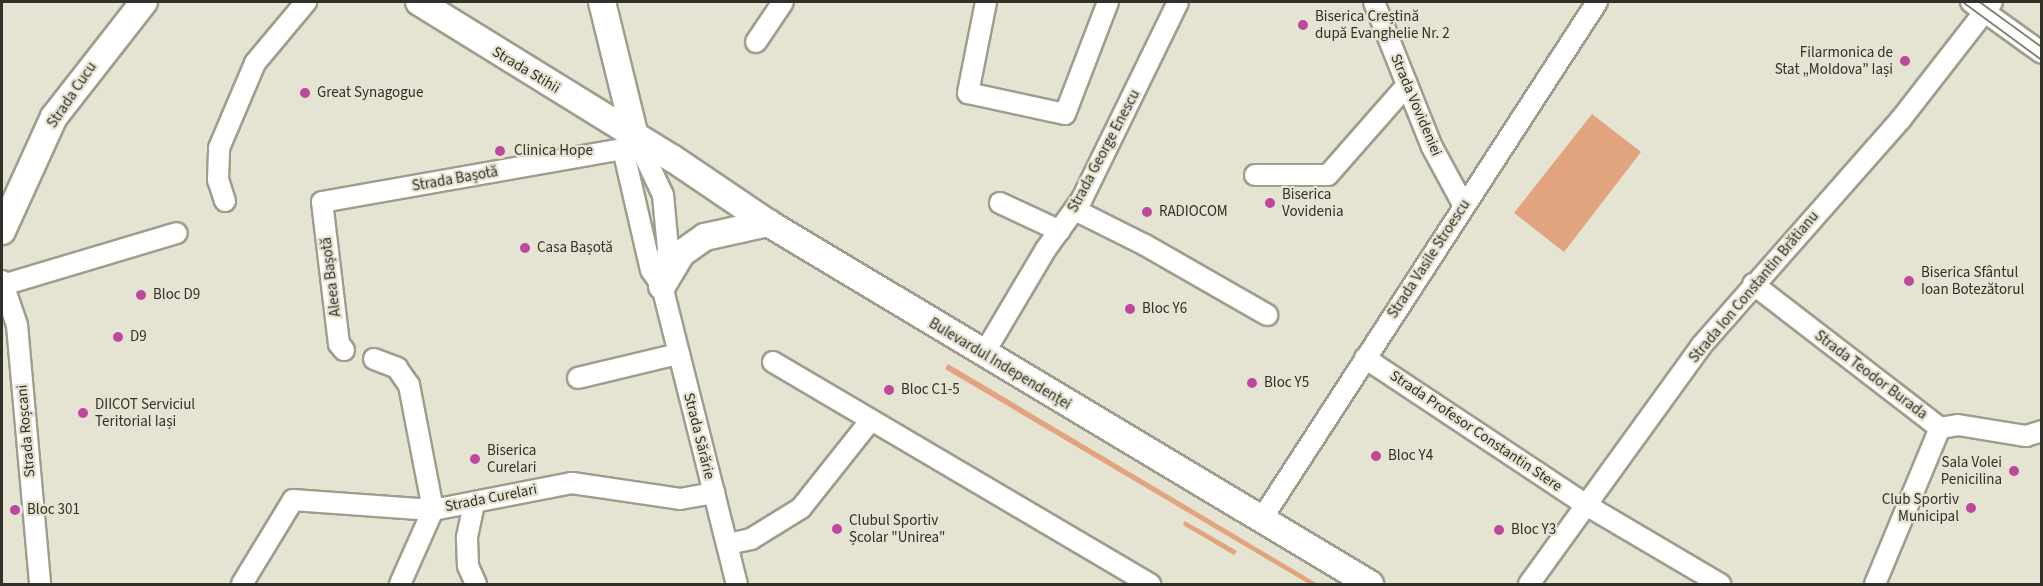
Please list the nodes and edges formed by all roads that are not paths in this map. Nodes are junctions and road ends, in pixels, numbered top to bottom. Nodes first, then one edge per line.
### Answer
1 (144, 2) edge
2 (306, 2) edge
3 (419, 2) edge
4 (602, 2) edge
5 (783, 2) edge
6 (986, 2) edge
7 (1108, 2) edge
8 (1178, 2) edge
9 (1374, 2) edge
10 (1597, 2) edge
11 (1983, 5) edge
12 (756, 42) dead end
13 (2042, 53) edge
14 (1407, 85) junction
15 (629, 143) junction
16 (1255, 175) dead end
17 (225, 201) dead end
18 (322, 202) joint
19 (1000, 203) dead end
20 (1464, 206) junction
21 (1075, 210) junction
22 (768, 223) junction
23 (2, 231) edge
24 (1059, 231) junction
25 (177, 233) dead end
26 (4, 282) edge
27 (1753, 284) junction
28 (663, 286) junction
29 (1267, 315) dead end
30 (344, 350) dead end
31 (678, 354) junction
32 (983, 355) junction
33 (1365, 358) junction
34 (374, 359) dead end
35 (773, 362) dead end
36 (578, 378) dead end
37 (871, 420) junction
38 (1940, 428) junction
39 (2042, 431) edge
40 (714, 493) junction
41 (474, 504) junction
42 (1586, 505) junction
43 (433, 510) junction
44 (1263, 517) junction
45 (728, 544) junction
46 (40, 585) edge
47 (242, 585) edge
48 (400, 585) edge
49 (476, 585) edge
50 (737, 585) edge
51 (1150, 585) edge
52 (1370, 585) edge
53 (1529, 585) edge
54 (1720, 585) edge
55 (1875, 585) edge

1 - 23 main road, Strada Cucu
2 - 17 street
3 - 15 main road, Strada Stihii
4 - 15 main road, Strada Sărărie
5 - 12 street
6 - 7 street
8 - 21 street, Strada George Enescu
9 - 14 street, Strada Vovideniei
10 - 20 street, Strada Vasile Stroescu
11 - 13 street
11 - 27 street, Strada Ion Constantin Brătianu
14 - 16 street
14 - 20 street, Strada Vovideniei
15 - 18 street, Strada Bașotă
15 - 22 main road, Bulevardul Independenței
15 - 28 street, Strada Sărărie
15 - 28 street, Strada Sărărie
18 - 30 street, Aleea Bașotă
19 - 24 street
20 - 33 street, Strada Vasile Stroescu
21 - 24 street, Strada George Enescu
21 - 29 street
22 - 28 main road
22 - 32 main road, Bulevardul Independenței
24 - 32 street, Strada George Enescu
25 - 26 street
26 - 46 street, Strada Roșcani
27 - 38 street, Strada Teodor Burada
27 - 42 street, Strada Ion Constantin Brătianu
28 - 31 street, Strada Sărărie
31 - 36 street
31 - 40 street, Strada Sărărie
32 - 44 main road, Bulevardul Independenței
33 - 42 street, Strada Profesor Constantin Stere
33 - 44 street, Strada Vasile Stroescu
34 - 43 street
35 - 37 street
37 - 45 street
37 - 51 street
38 - 39 street
38 - 55 street, Strada Teodor Burada
40 - 41 street, Strada Curelari
40 - 45 street, Strada Sărărie
41 - 43 street, Strada Curelari
41 - 49 street
42 - 53 street, Strada Ion Constantin Brătianu
42 - 54 street, Strada Profesor Constantin Stere
43 - 47 street, Strada Curelari
43 - 48 street
44 - 52 main road, Bulevardul Independenței
45 - 50 street, Strada Sărărie

